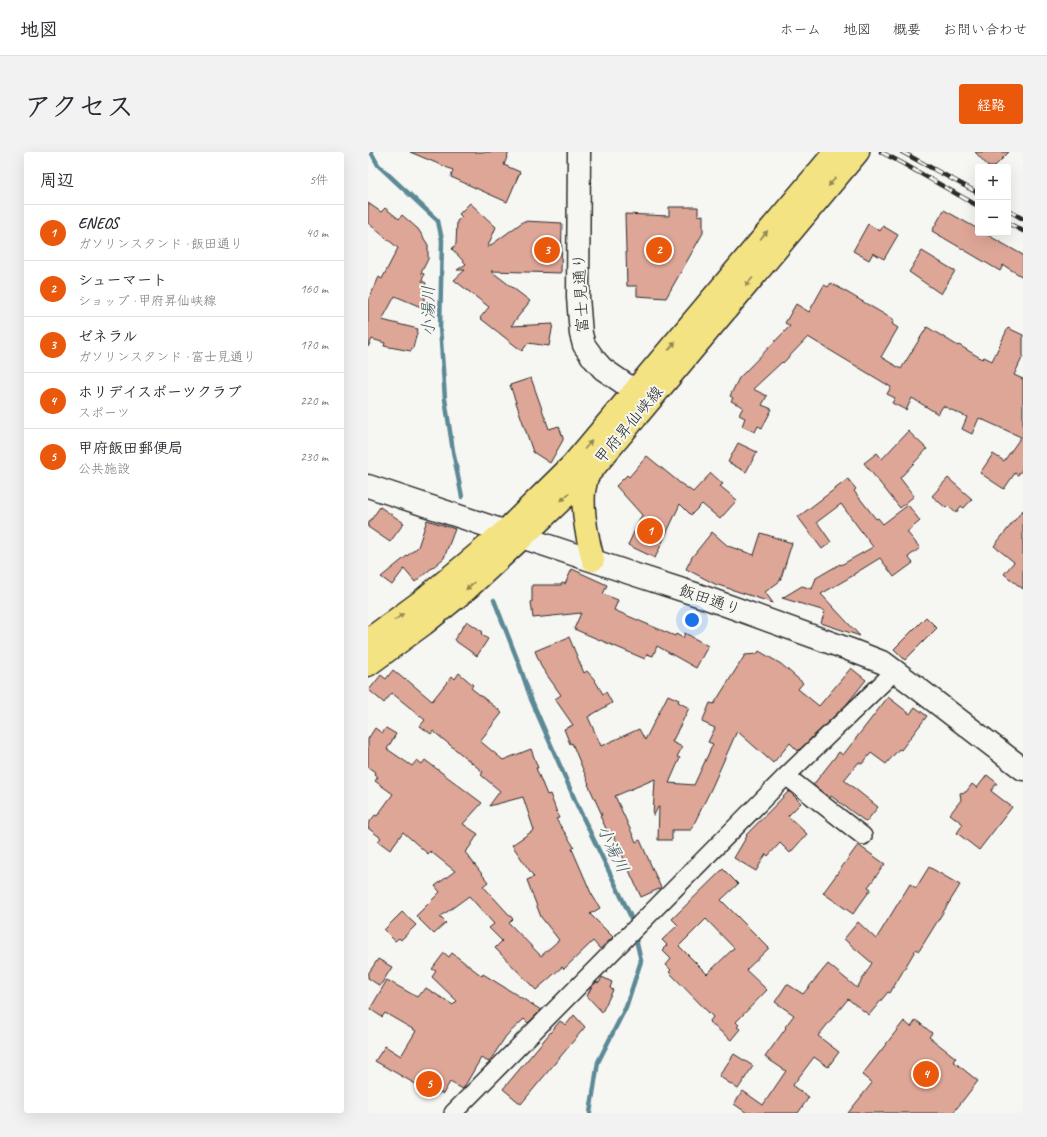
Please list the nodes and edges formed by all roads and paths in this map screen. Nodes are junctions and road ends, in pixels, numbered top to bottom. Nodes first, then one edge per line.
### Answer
1 (579, 152) edge
2 (835, 152) edge
3 (858, 152) edge
4 (640, 399) junction
5 (587, 476) junction
6 (368, 486) edge
7 (514, 534) junction
8 (593, 560) junction
9 (368, 640) edge
10 (368, 665) edge
11 (895, 671) junction
12 (1023, 769) edge
13 (786, 776) junction
14 (863, 836) dead end
15 (453, 1113) edge

1 - 4 main road, 富士見通り
4 -> 2 main road, 甲府昇仙峡線
3 -> 4 main road, 甲府昇仙峡線
4 - 5 main road, 甲府昇仙峡線
7 -> 4 main road, 甲府昇仙峡線
5 -> 7 main road, 甲府昇仙峡線
5 - 8 main road
6 - 7 main road, 飯田通り
7 - 8 main road, 飯田通り
9 -> 7 main road, 甲府昇仙峡線
7 -> 10 main road, 甲府昇仙峡線
8 - 11 main road, 飯田通り
11 - 12 main road, 飯田通り
11 - 13 street
13 - 14 street
13 - 15 street

